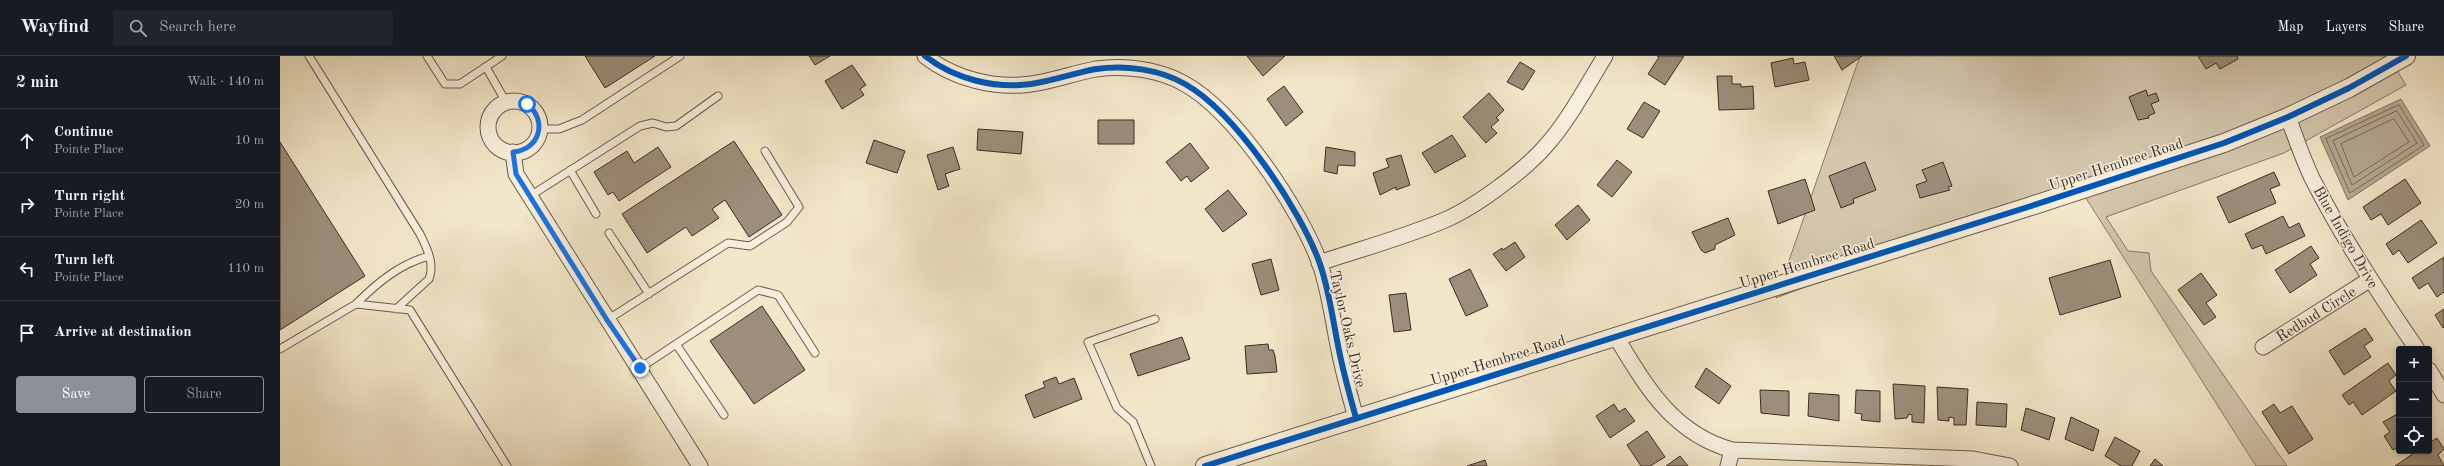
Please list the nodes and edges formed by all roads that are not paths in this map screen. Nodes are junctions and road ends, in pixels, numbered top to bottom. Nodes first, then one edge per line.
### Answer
1 (309, 56) edge
2 (427, 56) edge
3 (502, 56) edge
4 (680, 56) edge
5 (925, 56) edge
6 (1605, 56) edge
7 (2406, 56) edge
8 (486, 67) junction
9 (718, 96) dead end
10 (506, 102) junction
11 (2288, 117) junction
12 (540, 129) junction
13 (765, 151) dead end
14 (513, 152) junction
15 (570, 170) junction
16 (530, 196) junction
17 (596, 214) dead end
18 (609, 233) dead end
19 (429, 256) junction
20 (1319, 263) junction
21 (2369, 280) junction
22 (648, 294) junction
23 (356, 304) junction
24 (396, 309) junction
25 (1155, 319) dead end
26 (607, 320) junction
27 (1616, 336) junction
28 (676, 344) junction
29 (2415, 346) edge
30 (2263, 348) dead end
31 (280, 350) edge
32 (815, 353) dead end
33 (640, 368) junction
34 (2432, 375) edge
35 (2444, 395) edge
36 (724, 415) dead end
37 (1356, 418) junction
38 (1732, 450) junction
39 (507, 466) edge
40 (700, 466) edge
41 (1151, 466) edge
42 (1205, 466) edge
43 (1728, 466) edge
44 (2010, 466) edge

1 - 19 lane
2 - 8 lane
3 - 8 lane
4 - 12 lane
5 - 20 street, Taylor Oaks Drive
6 - 20 street, Taylor Oaks Drive
7 - 11 street, Upper Hembree Road
8 - 10 lane
9 - 15 lane
10 - 12 street
10 - 14 street
11 - 21 street, Blue Indigo Drive
11 - 27 street, Upper Hembree Road
12 - 14 street
13 - 22 lane
14 - 16 street
15 - 16 lane
15 - 17 lane
16 - 26 street
18 - 22 lane
19 - 23 lane
19 - 24 lane
20 - 37 street, Taylor Oaks Drive
21 - 29 street, Blue Indigo Drive
21 - 30 street, Redbud Circle
22 - 26 lane
23 - 24 lane
23 - 31 lane
24 - 39 lane
25 - 41 lane
26 - 33 street
27 - 37 street, Upper Hembree Road
27 - 38 street
28 - 32 lane
28 - 33 lane
28 - 36 lane
33 - 40 street
34 - 35 street
37 - 42 street, Upper Hembree Road
38 - 43 street
38 - 44 street

